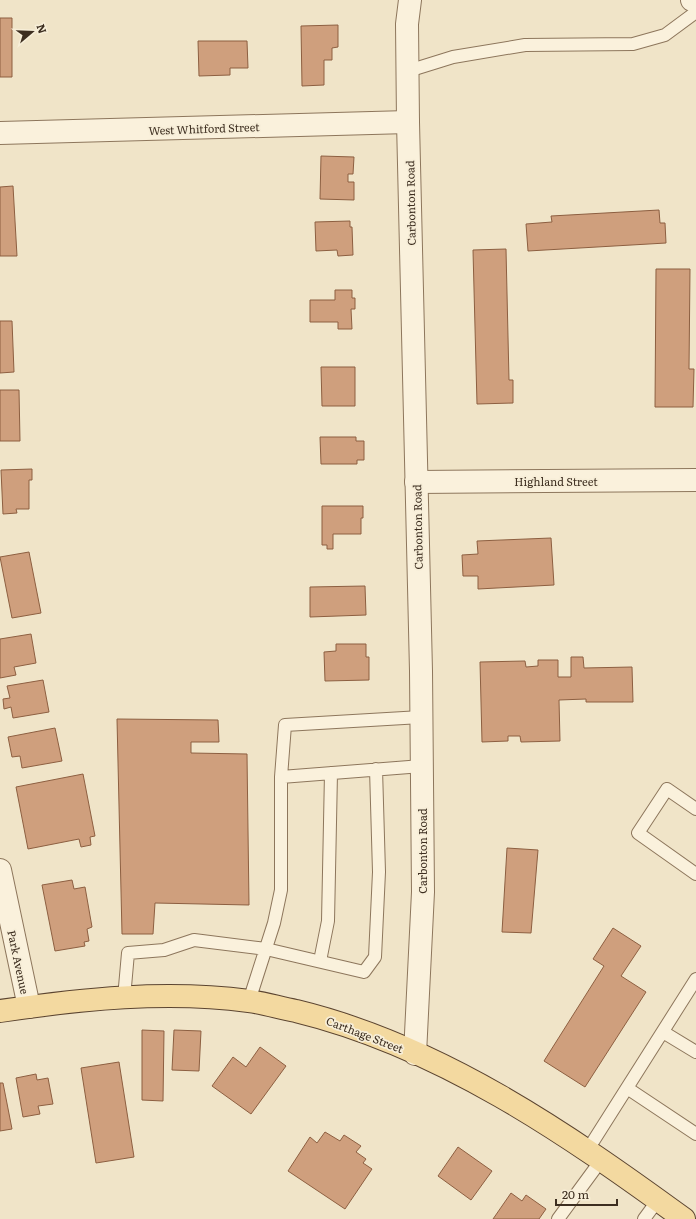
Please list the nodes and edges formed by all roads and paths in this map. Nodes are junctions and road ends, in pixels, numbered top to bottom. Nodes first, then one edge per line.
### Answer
1 (410, 0) edge
2 (692, 0) edge
3 (696, 2) edge
4 (696, 12) edge
5 (408, 71) junction
6 (408, 122) junction
7 (0, 134) edge
8 (696, 480) edge
9 (416, 482) junction
10 (421, 717) junction
11 (422, 766) junction
12 (376, 769) junction
13 (331, 773) junction
14 (281, 777) junction
15 (696, 809) edge
16 (0, 870) edge
17 (696, 874) edge
18 (266, 949) junction
19 (320, 961) junction
20 (696, 980) edge
21 (124, 998) junction
22 (249, 1001) junction
23 (29, 1007) junction
24 (0, 1012) edge
25 (663, 1032) junction
26 (696, 1052) edge
27 (415, 1054) junction
28 (627, 1088) junction
29 (696, 1134) edge
30 (594, 1155) junction
31 (658, 1200) junction
32 (558, 1219) edge
33 (644, 1219) edge
34 (684, 1219) edge

1 - 5 street, Carbonton Road
2 - 3 street
4 - 5 lane
5 - 6 street, Carbonton Road
6 - 7 street, West Whitford Street
6 - 9 street, Carbonton Road
8 - 9 street, Highland Street
9 - 10 street, Carbonton Road
10 - 11 street, Carbonton Road
10 - 14 lane
11 - 12 lane
11 - 27 street, Carbonton Road
12 - 13 lane
12 - 19 lane
13 - 14 lane
13 - 19 lane
14 - 18 lane
15 - 17 lane
16 - 23 street, Park Avenue
18 - 19 lane
18 - 21 lane
18 - 22 lane
20 - 25 lane
21 - 22 main road, Carthage Street
21 - 23 main road, Carthage Street
22 - 27 main road, Carthage Street
23 - 24 main road, Carthage Street
25 - 26 lane
25 - 28 lane
27 - 30 main road, Carthage Street
28 - 29 lane
28 - 30 lane
30 - 31 main road, Carthage Street
30 - 32 lane
31 - 33 lane
31 - 34 main road, Carthage Street

